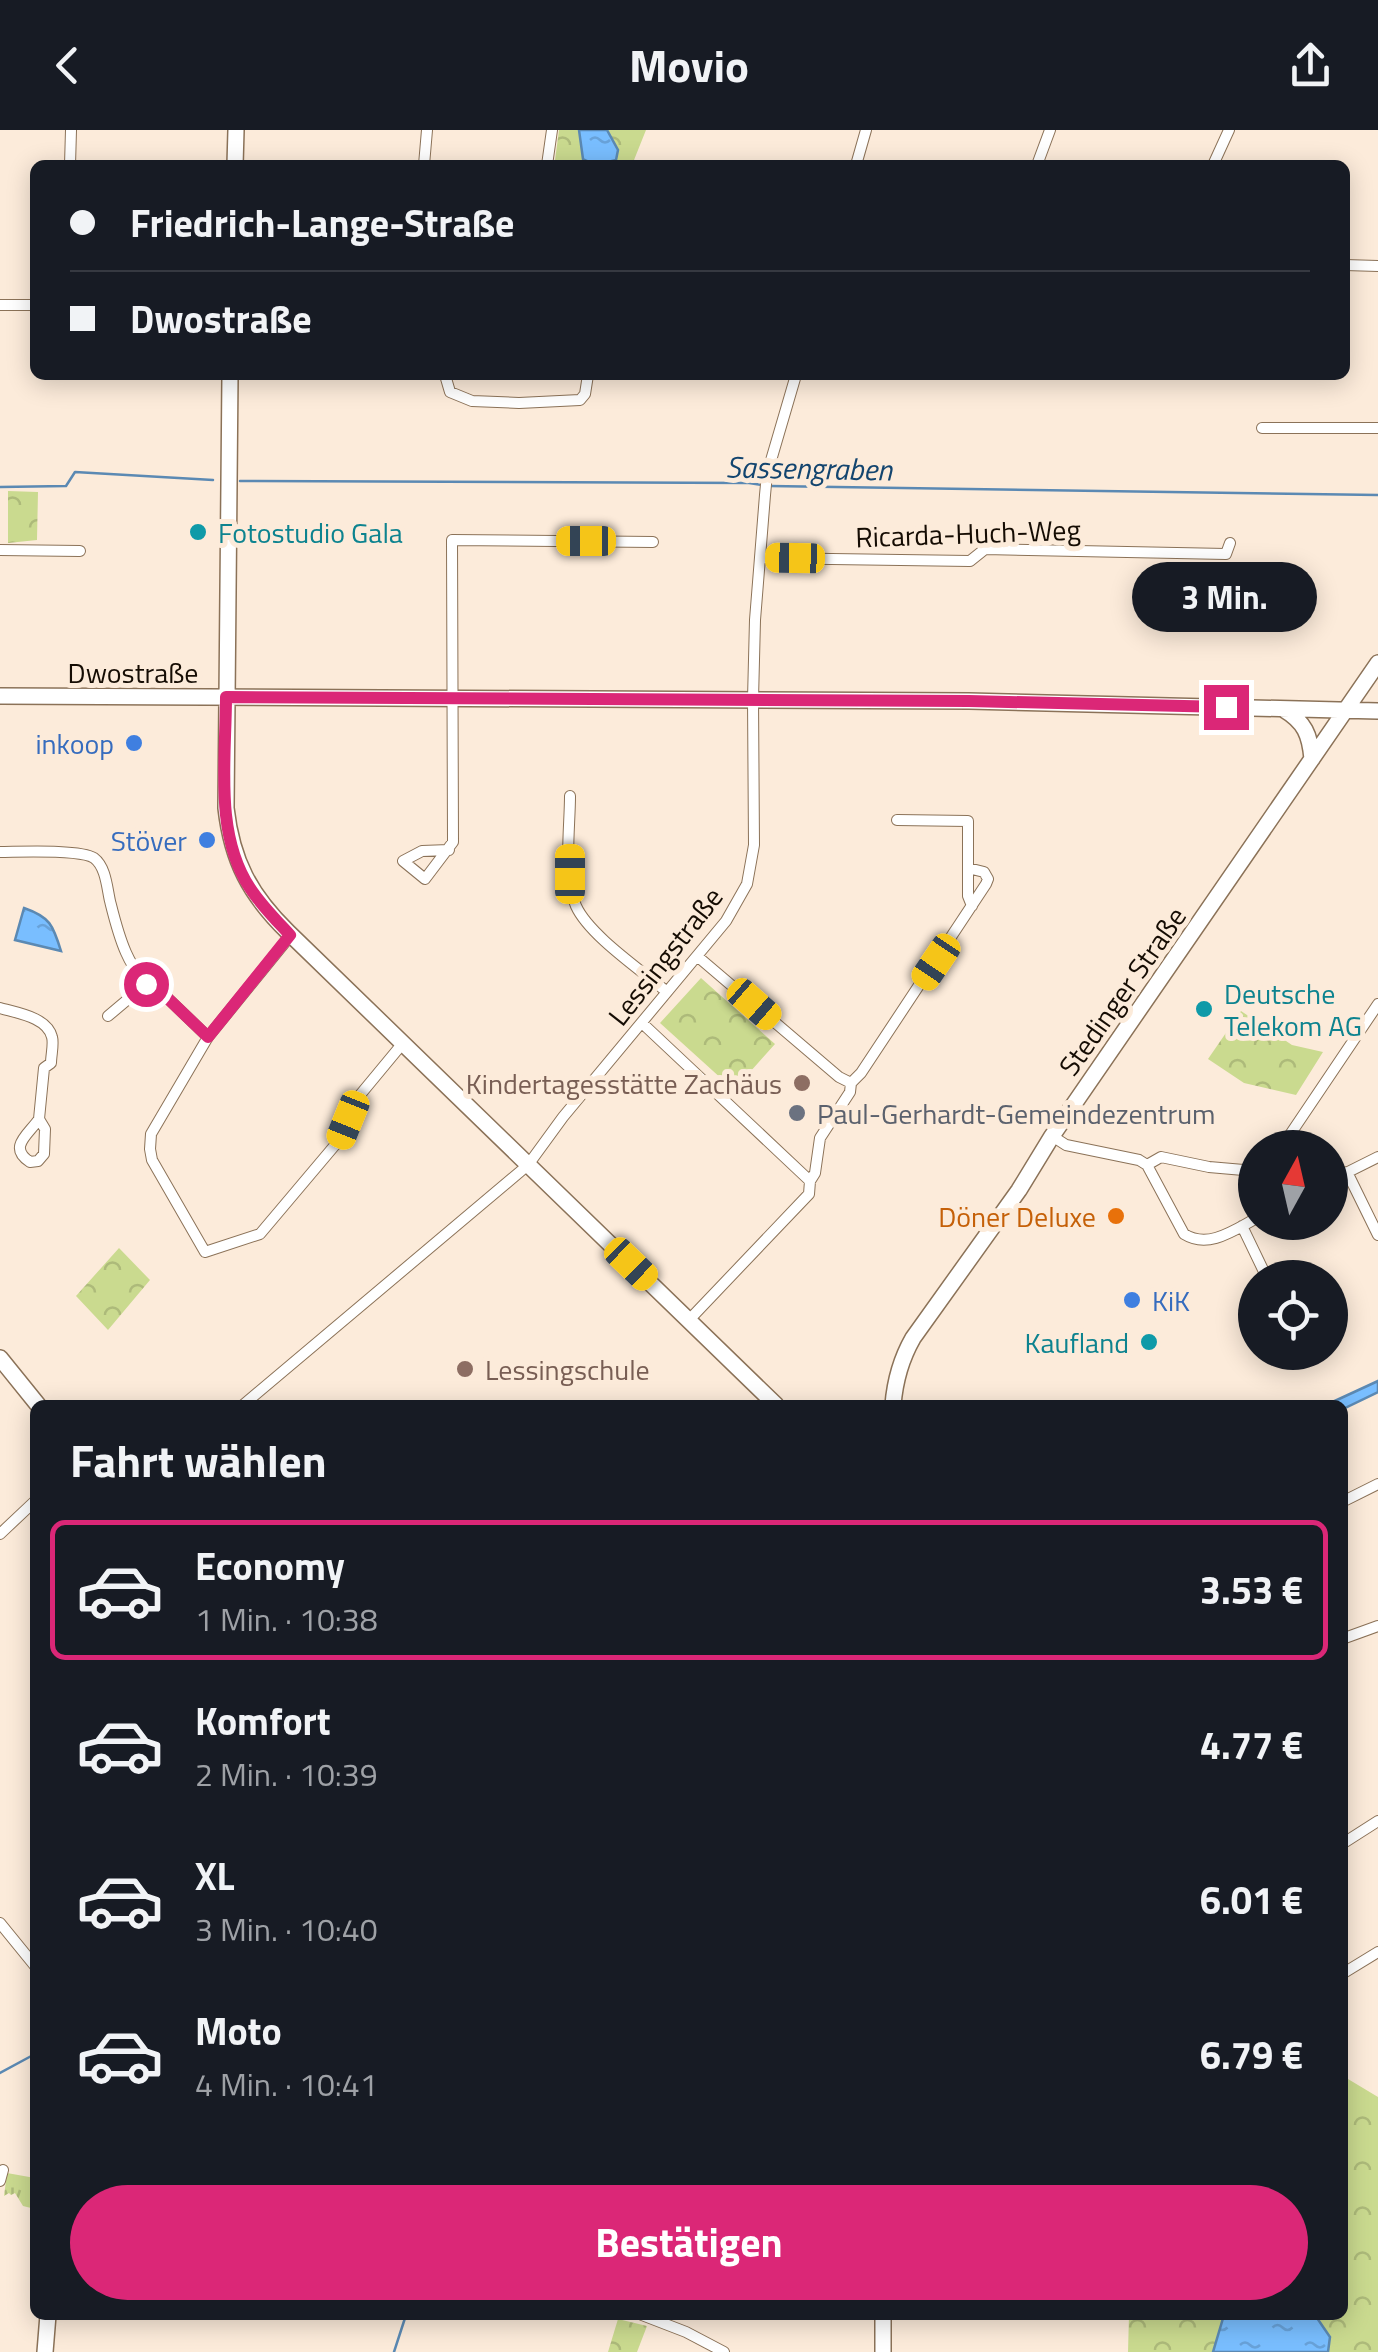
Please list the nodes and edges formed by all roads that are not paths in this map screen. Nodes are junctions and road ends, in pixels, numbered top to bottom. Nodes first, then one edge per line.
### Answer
1 (71, 130) edge
2 (236, 130) edge
3 (428, 130) edge
4 (552, 130) edge
5 (866, 130) edge
6 (1050, 130) edge
7 (1230, 130) edge
8 (70, 160) edge
9 (235, 160) edge
10 (425, 160) edge
11 (547, 160) edge
12 (857, 160) edge
13 (1039, 160) edge
14 (1215, 160) edge
15 (1350, 265) edge
16 (1378, 266) edge
17 (0, 305) edge
18 (30, 305) edge
19 (230, 380) edge
20 (446, 380) edge
21 (587, 380) edge
22 (795, 380) edge
23 (1262, 428) dead end
24 (1378, 428) edge
25 (652, 542) dead end
26 (1230, 543) dead end
27 (0, 550) edge
28 (80, 551) dead end
29 (760, 558) junction
30 (1376, 666) edge
31 (1378, 689) edge
32 (0, 696) edge
33 (226, 697) junction
34 (453, 698) junction
35 (752, 699) junction
36 (1282, 708) junction
37 (1346, 710) junction
38 (1378, 710) edge
39 (1312, 758) junction
40 (570, 796) dead end
41 (897, 820) dead end
42 (448, 850) dead end
43 (0, 852) edge
44 (968, 868) junction
45 (972, 906) junction
46 (290, 935) junction
47 (697, 956) junction
48 (146, 984) junction
49 (667, 992) junction
50 (1378, 1004) edge
51 (0, 1008) edge
52 (108, 1016) dead end
53 (642, 1023) junction
54 (208, 1037) junction
55 (403, 1044) junction
56 (851, 1083) junction
57 (39, 1120) dead end
58 (1293, 1130) edge
59 (1052, 1136) junction
60 (1378, 1157) edge
61 (1147, 1164) junction
62 (528, 1165) junction
63 (1238, 1170) edge
64 (1348, 1172) joint
65 (810, 1181) junction
66 (1238, 1228) edge
67 (1378, 1235) edge
68 (689, 1320) junction
69 (0, 1358) edge
70 (34, 1400) edge
71 (249, 1400) edge
72 (771, 1400) edge
73 (893, 1400) edge
74 (1378, 1484) edge
75 (1348, 1499) edge
76 (30, 1506) edge
77 (0, 1534) edge
78 (1378, 1626) edge
79 (1348, 1637) edge
80 (1378, 1821) edge
81 (1348, 1840) edge
82 (0, 1923) edge
83 (1378, 1952) edge
84 (30, 1960) edge
85 (1348, 1970) edge
86 (48, 2320) edge
87 (655, 2320) edge
88 (884, 2320) edge
89 (46, 2352) edge
90 (724, 2352) edge
91 (883, 2352) edge

1 - 8 street
2 - 9 street
3 - 10 street
4 - 11 street
5 - 12 street
6 - 13 street
7 - 14 street
15 - 16 street
17 - 18 street
19 - 33 street
20 - 21 street
22 - 29 street, Lessingstraße
23 - 24 street
25 - 34 street
26 - 29 street, Ricarda-Huch-Weg
27 - 28 street
29 - 35 street, Lessingstraße
30 - 31 street
30 - 37 street, Stedinger Straße
32 - 33 street, Dwostraße
33 - 34 street, Dwostraße
33 - 46 street
34 - 35 street, Dwostraße
34 - 42 street
35 - 36 street, Dwostraße
35 - 47 street, Lessingstraße
36 - 37 street, Dwostraße
36 - 39 street
37 - 38 street, Dwostraße
37 - 39 street, Stedinger Straße
39 - 59 street, Stedinger Straße
40 - 49 street
41 - 44 street
43 - 48 street
44 - 45 street
44 - 45 street
45 - 56 street
46 - 54 street
46 - 55 street
47 - 49 street, Lessingstraße
47 - 56 street
48 - 52 street
48 - 54 street
49 - 53 street, Lessingstraße
50 - 58 street
51 - 57 street
53 - 62 street, Lessingstraße
53 - 65 street
54 - 55 street
55 - 62 street
56 - 65 street
59 - 61 street
59 - 73 street, Stedinger Straße
60 - 64 street
61 - 63 street
61 - 66 street
62 - 68 street
62 - 71 street, Lessingstraße
64 - 67 street
65 - 68 street
68 - 72 street
69 - 70 street
74 - 75 street
76 - 77 street
78 - 79 street
80 - 81 street
82 - 84 street
83 - 85 street
86 - 89 street
87 - 90 street
88 - 91 street

